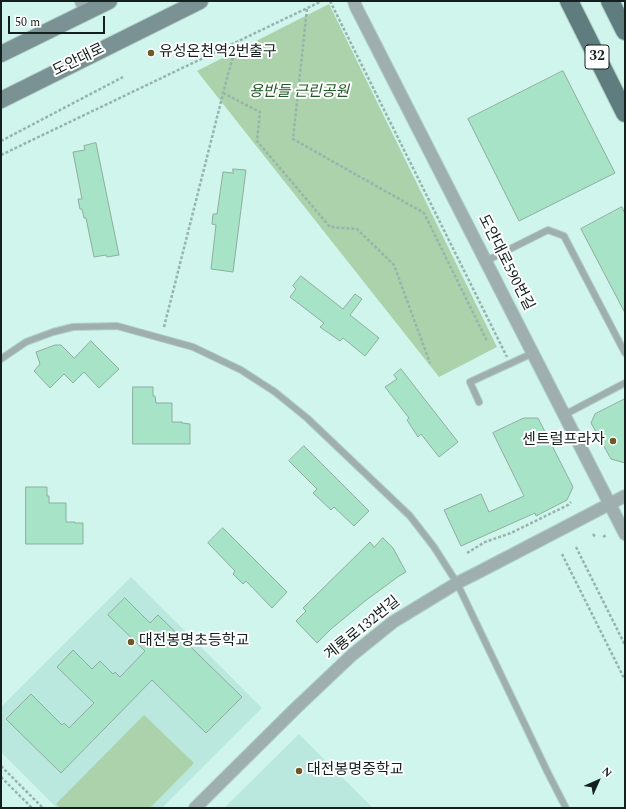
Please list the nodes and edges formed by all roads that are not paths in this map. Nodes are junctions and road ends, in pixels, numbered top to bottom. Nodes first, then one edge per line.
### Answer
1 (109, 1) edge
2 (200, 1) edge
3 (569, 1) edge
4 (610, 1) edge
5 (354, 3) edge
6 (83, 6) edge
7 (625, 31) edge
8 (1, 54) edge
9 (1, 100) edge
10 (625, 113) edge
11 (486, 260) junction
12 (625, 352) edge
13 (532, 353) junction
14 (1, 358) edge
15 (625, 383) edge
16 (479, 402) dead end
17 (564, 415) junction
18 (625, 496) edge
19 (610, 504) junction
20 (625, 534) edge
21 (456, 583) junction
22 (196, 808) edge
23 (566, 808) edge

1 - 6 main road
2 - 9 main road, 도안대로
3 - 10 main road, 32
4 - 7 main road, 32
5 - 11 street, 도안대로590번길
6 - 8 main road
11 - 12 lane
11 - 13 street, 도안대로590번길
13 - 16 lane
13 - 17 street, 도안대로590번길
14 - 21 lane
15 - 17 lane
17 - 19 street, 도안대로590번길
18 - 19 street, 계룡로132번길
19 - 20 street, 도안대로590번길
19 - 21 street, 계룡로132번길
21 - 22 street, 계룡로132번길
21 - 23 lane

